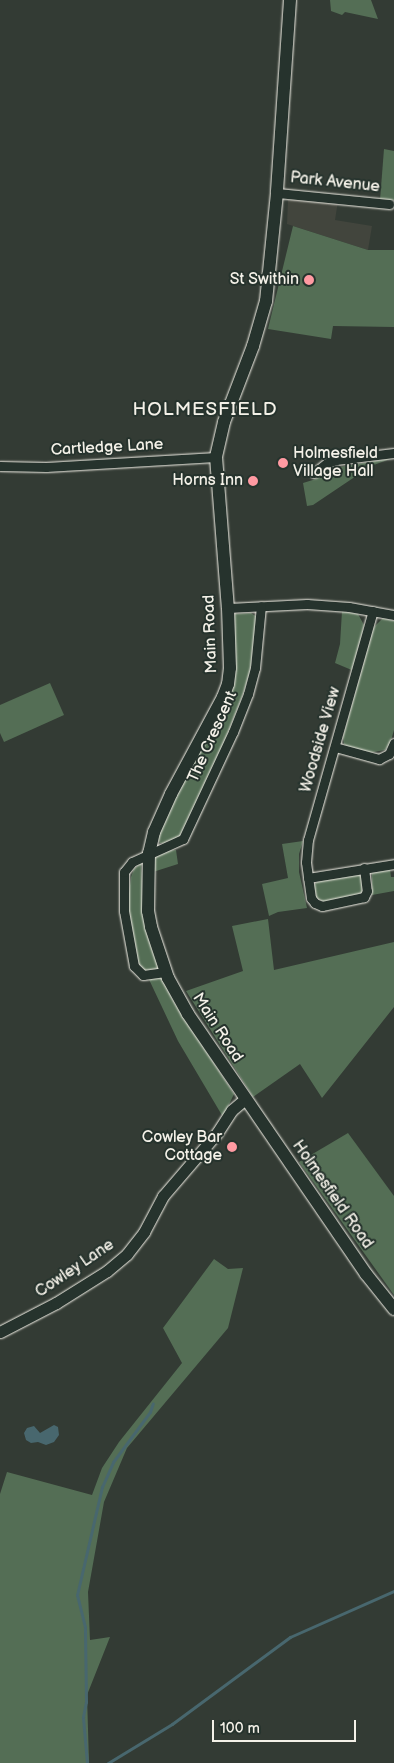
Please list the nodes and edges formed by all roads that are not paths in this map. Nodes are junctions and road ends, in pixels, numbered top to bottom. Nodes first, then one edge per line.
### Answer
1 (290, 0) edge
2 (277, 193) junction
3 (389, 204) dead end
4 (394, 453) edge
5 (216, 457) junction
6 (0, 466) edge
7 (314, 473) dead end
8 (261, 606) junction
9 (228, 608) junction
10 (373, 611) junction
11 (394, 615) edge
12 (394, 742) edge
13 (334, 747) junction
14 (149, 853) junction
15 (394, 864) edge
16 (364, 868) junction
17 (308, 878) junction
18 (166, 972) junction
19 (245, 1099) junction
20 (394, 1309) edge
21 (0, 1332) edge

1 - 2 main road, Main Road
2 - 3 street, Park Avenue
2 - 5 main road, Main Road
4 - 7 street
5 - 6 street, Cartledge Lane
5 - 9 main road, Main Road
8 - 9 street
8 - 10 street
8 - 14 street, The Crescent
9 - 14 main road, Main Road
10 - 11 street
10 - 13 street, Woodside View
12 - 13 street
13 - 17 street, Woodside View
14 - 18 main road, Main Road
14 - 18 street
15 - 16 street
16 - 17 street
16 - 17 street, Woodside View
18 - 19 main road, Main Road
19 - 20 main road, Holmesfield Road
19 - 21 street, Cowley Lane

